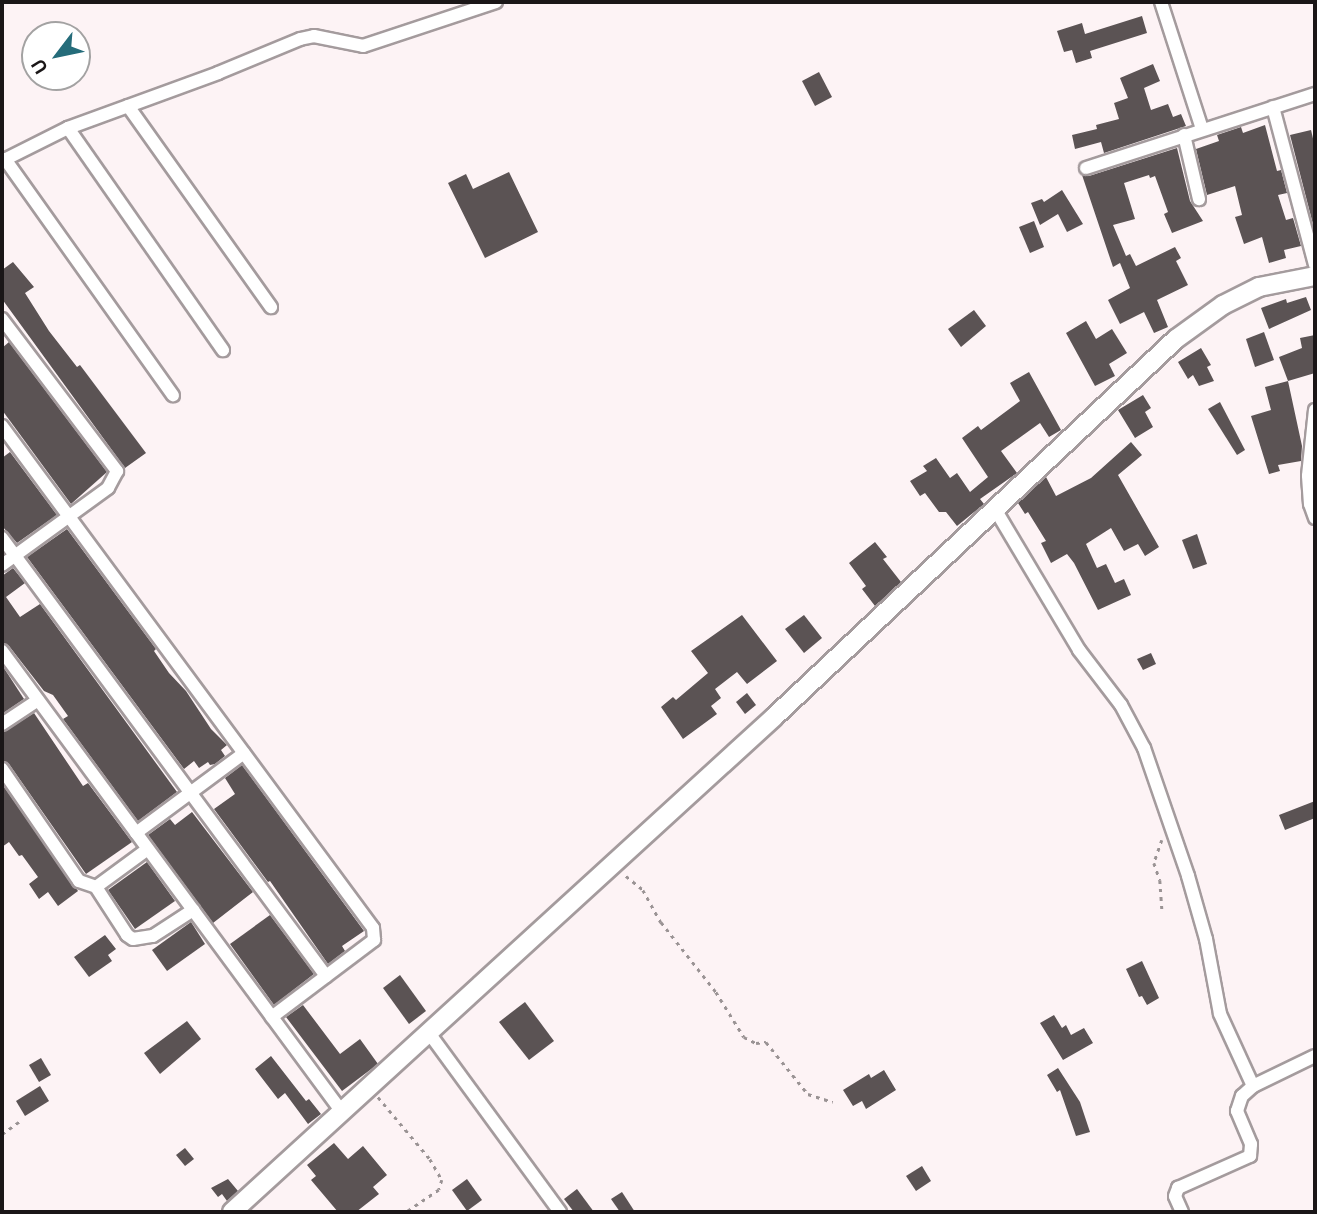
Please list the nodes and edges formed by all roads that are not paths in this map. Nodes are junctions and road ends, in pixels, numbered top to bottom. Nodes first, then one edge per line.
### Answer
1 (496, 2) edge
2 (1161, 2) edge
3 (1315, 94) edge
4 (128, 106) junction
5 (1273, 107) junction
6 (68, 128) junction
7 (1202, 129) junction
8 (1184, 135) junction
9 (4, 160) edge
10 (1086, 168) dead end
11 (1199, 199) dead end
12 (1315, 277) edge
13 (271, 307) dead end
14 (2, 319) edge
15 (223, 350) dead end
16 (173, 395) dead end
17 (1315, 410) edge
18 (2, 426) edge
19 (995, 509) junction
20 (70, 516) junction
21 (1315, 518) edge
22 (2, 538) edge
23 (15, 556) junction
24 (2, 565) edge
25 (2, 651) edge
26 (38, 700) junction
27 (2, 723) edge
28 (244, 753) junction
29 (2, 769) edge
30 (191, 793) junction
31 (136, 833) junction
32 (148, 849) junction
33 (96, 887) junction
34 (193, 910) junction
35 (326, 976) junction
36 (272, 1017) junction
37 (429, 1033) junction
38 (1315, 1056) edge
39 (1253, 1086) junction
40 (342, 1112) junction
41 (232, 1212) edge
42 (560, 1212) edge
43 (1182, 1212) edge

1 - 4 street
2 - 7 street
3 - 5 street
4 - 6 street
4 - 13 street
5 - 7 street
5 - 12 street
6 - 9 street
6 - 15 street
7 - 8 street
8 - 10 street
8 - 11 street
9 - 16 street
12 - 19 main road
14 - 20 street
17 - 21 street
18 - 20 street
19 - 37 main road
19 - 39 street
20 - 23 street
20 - 28 street
22 - 23 street
23 - 24 street
23 - 30 street
25 - 26 street
26 - 27 street
26 - 31 street
28 - 30 street
28 - 35 street
29 - 33 street
30 - 31 street
30 - 35 street
31 - 32 street
32 - 33 street
32 - 34 street
33 - 34 street
34 - 36 street
35 - 36 street
36 - 40 street
37 - 40 main road
37 - 42 street
38 - 39 street
39 - 43 street
40 - 41 main road

